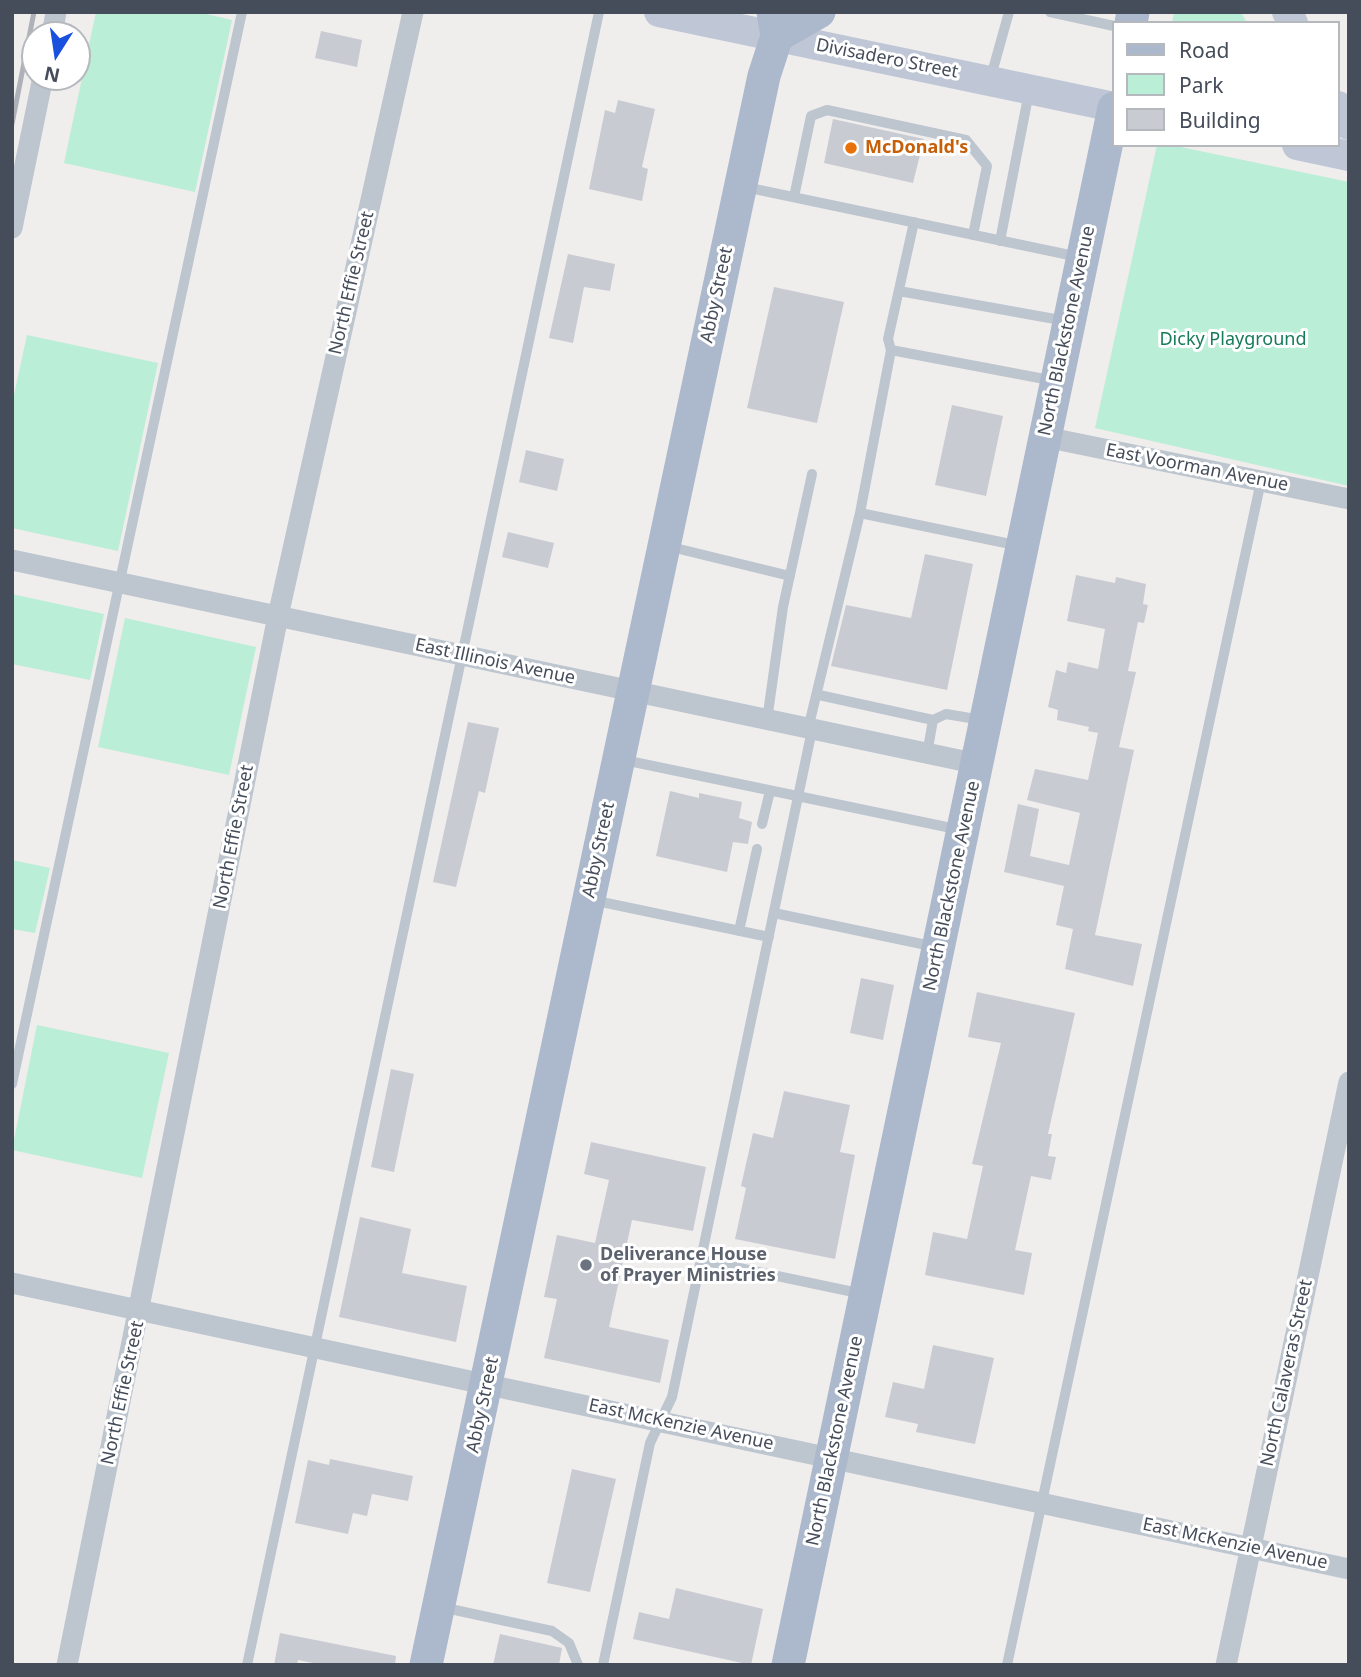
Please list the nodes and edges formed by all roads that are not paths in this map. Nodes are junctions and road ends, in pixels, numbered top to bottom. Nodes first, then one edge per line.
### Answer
1 (242, 12) edge
2 (413, 12) edge
3 (599, 12) edge
4 (819, 12) edge
5 (1009, 12) edge
6 (1050, 12) edge
7 (671, 14) edge
8 (775, 24) edge
9 (1112, 26) edge
10 (990, 80) junction
11 (1030, 89) junction
12 (40, 91) edge
13 (1112, 107) edge
14 (1340, 109) edge
15 (1112, 116) edge
16 (1349, 125) edge
17 (1306, 147) edge
18 (1349, 156) edge
19 (741, 186) junction
20 (794, 197) junction
21 (914, 222) junction
22 (12, 228) edge
23 (973, 235) junction
24 (1000, 240) junction
25 (1082, 258) junction
26 (899, 291) junction
27 (1068, 321) junction
28 (891, 350) junction
29 (1056, 382) junction
30 (1045, 437) junction
31 (811, 474) dead end
32 (1261, 481) junction
33 (1349, 499) edge
34 (860, 513) junction
35 (664, 546) junction
36 (1022, 547) junction
37 (12, 560) edge
38 (790, 576) junction
39 (120, 583) junction
40 (278, 616) junction
41 (462, 656) junction
42 (633, 691) junction
43 (818, 695) junction
44 (767, 720) junction
45 (933, 720) junction
46 (986, 721) junction
47 (810, 729) junction
48 (927, 754) junction
49 (618, 759) junction
50 (978, 764) junction
51 (769, 791) junction
52 (798, 797) junction
53 (762, 824) dead end
54 (963, 831) junction
55 (757, 849) dead end
56 (589, 900) junction
57 (774, 913) junction
58 (739, 931) junction
59 (769, 937) junction
60 (939, 947) junction
61 (1349, 1082) edge
62 (12, 1084) edge
63 (701, 1260) junction
64 (12, 1283) edge
65 (865, 1294) junction
66 (140, 1310) junction
67 (315, 1347) junction
68 (487, 1383) junction
69 (661, 1421) junction
70 (831, 1457) junction
71 (1042, 1502) junction
72 (1251, 1548) junction
73 (1349, 1569) edge
74 (440, 1606) junction
75 (67, 1665) edge
76 (247, 1665) edge
77 (426, 1665) edge
78 (578, 1665) edge
79 (603, 1665) edge
80 (788, 1665) edge
81 (1007, 1665) edge
82 (1226, 1665) edge

1 - 39 lane
2 - 40 street, North Effie Street
3 - 41 lane
4 - 8 main road
5 - 10 lane
6 - 9 lane
7 - 8 main road, Divisadero Street
8 - 10 main road, Divisadero Street
8 - 19 main road, Abby Street
10 - 11 main road, Divisadero Street
11 - 13 main road, Divisadero Street
11 - 24 lane
12 - 22 street
14 - 16 main road
15 - 25 main road, North Blackstone Avenue
17 - 18 main road
19 - 20 lane
19 - 35 main road, Abby Street
20 - 21 lane
20 - 23 lane
21 - 23 lane
21 - 26 lane
23 - 24 lane
24 - 25 lane
25 - 27 main road, North Blackstone Avenue
26 - 27 lane
26 - 28 lane
27 - 29 main road, North Blackstone Avenue
28 - 29 lane
28 - 34 lane
29 - 30 main road, North Blackstone Avenue
30 - 32 street, East Voorman Avenue
30 - 36 main road, North Blackstone Avenue
31 - 38 lane
32 - 33 street, East Voorman Avenue
32 - 71 lane
34 - 36 lane
34 - 43 lane
35 - 38 lane
35 - 42 main road, Abby Street
36 - 46 main road, North Blackstone Avenue
37 - 39 street, East Illinois Avenue
38 - 44 lane
39 - 40 street, East Illinois Avenue
39 - 62 lane
40 - 41 street, East Illinois Avenue
40 - 66 street, North Effie Street
41 - 42 street, East Illinois Avenue
41 - 67 lane
42 - 44 street, East Illinois Avenue
42 - 49 main road, Abby Street
43 - 45 lane
43 - 47 lane
44 - 47 street, East Illinois Avenue
45 - 46 lane
45 - 48 lane
46 - 50 main road, North Blackstone Avenue
47 - 48 street, East Illinois Avenue
47 - 52 lane
48 - 50 street, East Illinois Avenue
49 - 51 lane
49 - 56 main road, Abby Street
50 - 54 main road, North Blackstone Avenue
51 - 52 lane
51 - 53 lane
52 - 54 lane
52 - 57 lane
54 - 60 main road, North Blackstone Avenue
55 - 58 lane
56 - 58 lane
56 - 68 main road, Abby Street
57 - 59 lane
57 - 60 lane
58 - 59 lane
59 - 63 lane
60 - 65 main road, North Blackstone Avenue
61 - 72 street, North Calaveras Street
63 - 65 lane
63 - 69 lane
64 - 66 street, East McKenzie Avenue
65 - 70 main road, North Blackstone Avenue
66 - 67 street, East McKenzie Avenue
66 - 75 street, North Effie Street
67 - 68 street, East McKenzie Avenue
67 - 76 lane
68 - 69 street, East McKenzie Avenue
68 - 74 main road, Abby Street
69 - 70 street, East McKenzie Avenue
69 - 79 lane
70 - 71 street, East McKenzie Avenue
70 - 80 main road, North Blackstone Avenue
71 - 72 street, East McKenzie Avenue
71 - 81 lane
72 - 73 street, East McKenzie Avenue
72 - 82 street, North Calaveras Street
74 - 77 main road, Abby Street
74 - 78 lane

